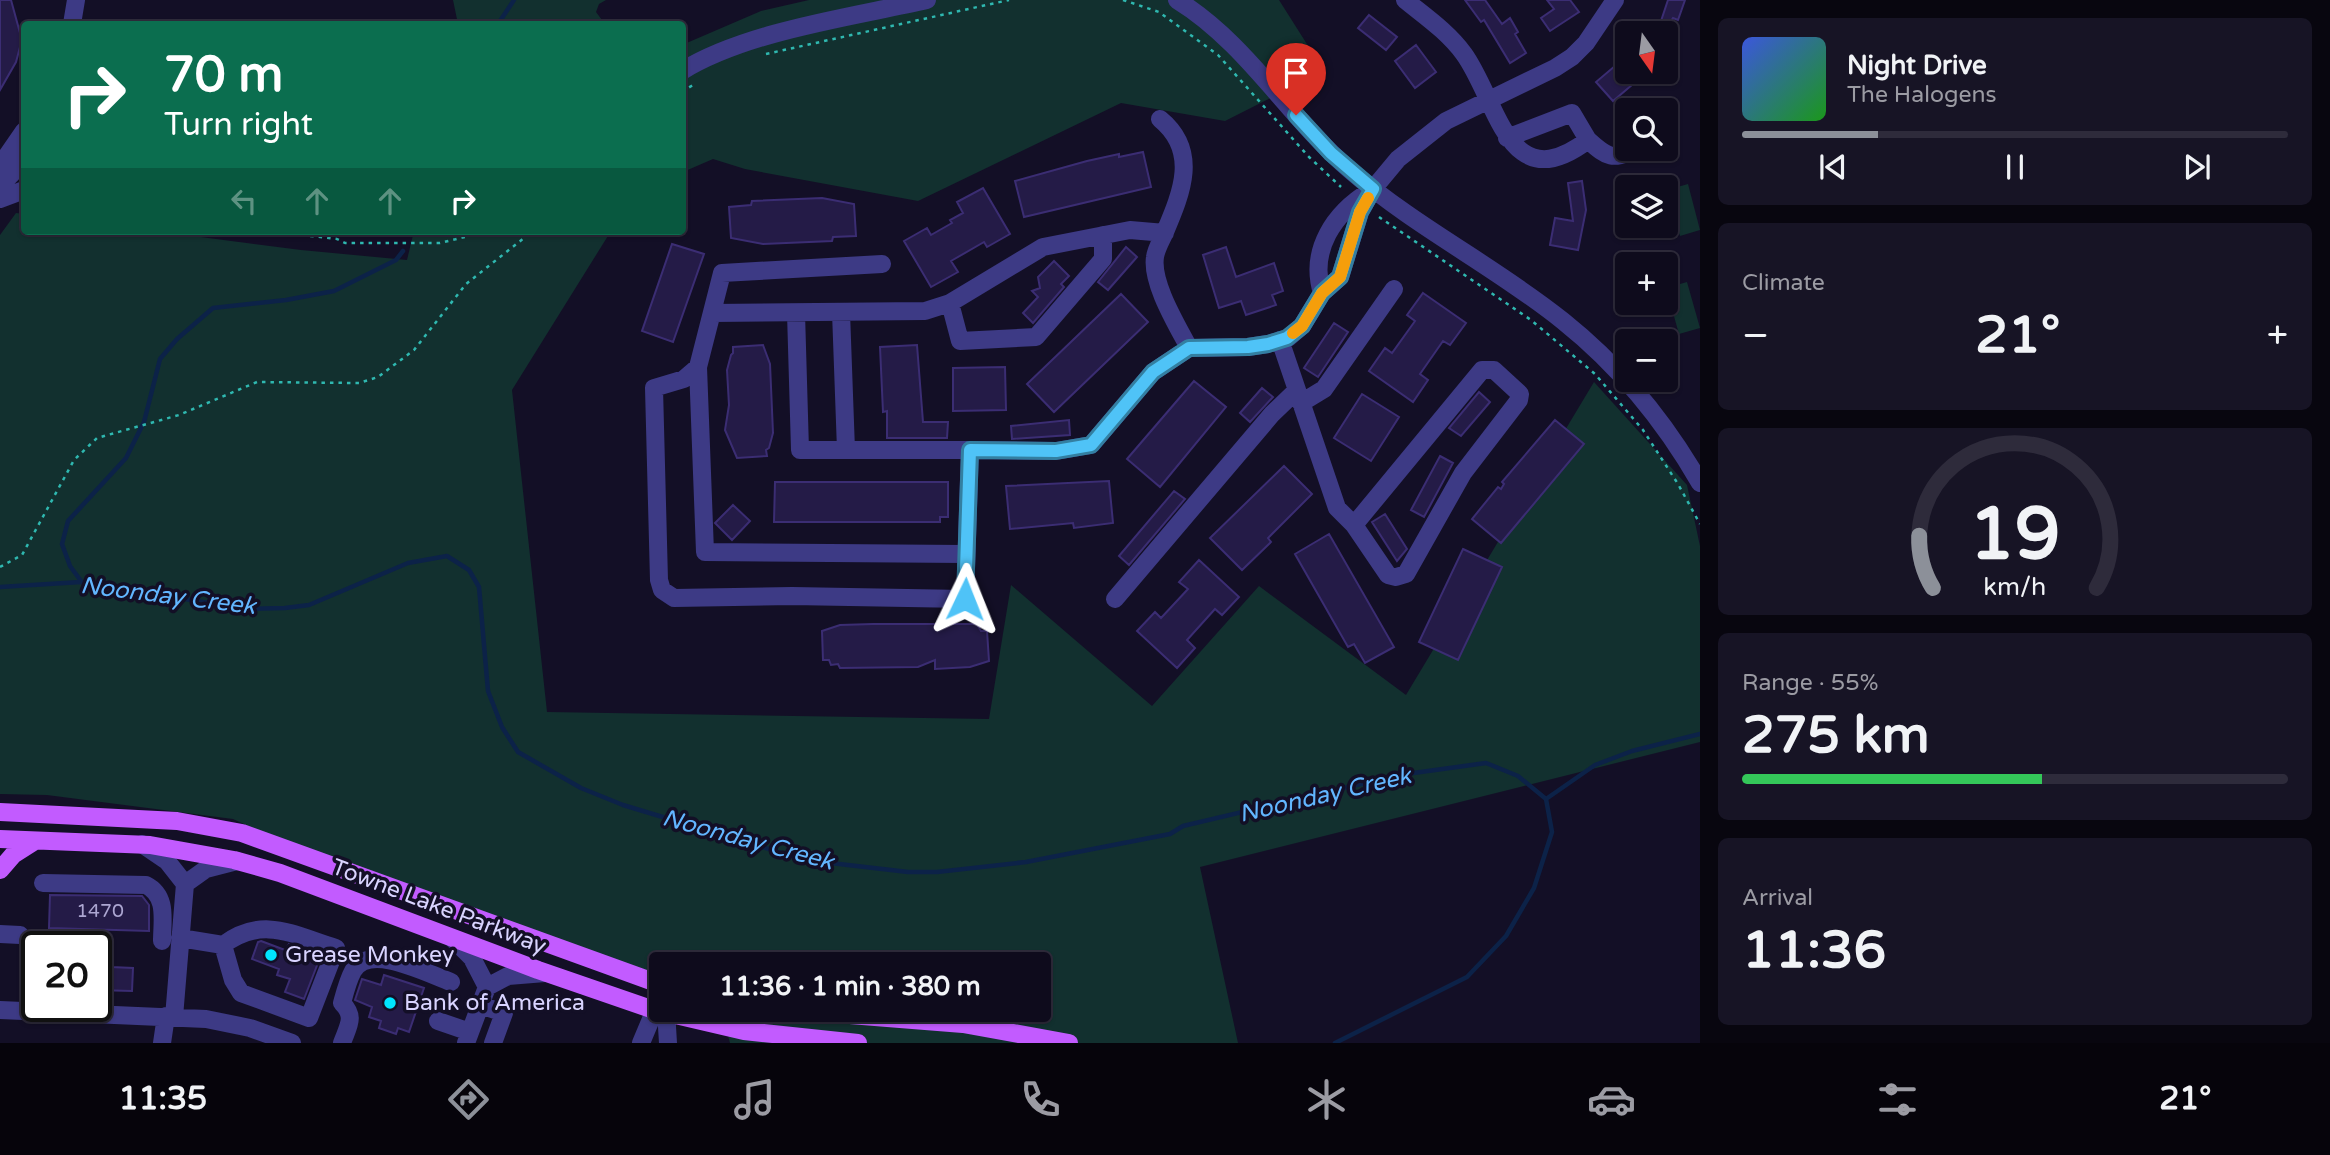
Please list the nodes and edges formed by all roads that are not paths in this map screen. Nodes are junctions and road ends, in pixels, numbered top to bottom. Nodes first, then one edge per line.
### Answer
1 (66, 0) edge
2 (76, 0) edge
3 (87, 0) edge
4 (928, 0) edge
5 (1177, 0) edge
6 (1405, 0) edge
7 (1615, 0) edge
8 (66, 21) edge
9 (72, 21) edge
10 (84, 21) edge
11 (686, 69) edge
12 (1489, 99) junction
13 (1160, 119) dead end
14 (21, 135) edge
15 (1507, 138) junction
16 (1588, 140) junction
17 (1615, 157) edge
18 (21, 164) edge
19 (0, 166) edge
20 (0, 186) edge
21 (1373, 189) junction
22 (21, 191) edge
23 (0, 199) edge
24 (1165, 233) junction
25 (1103, 235) junction
26 (881, 264) dead end
27 (1394, 289) dead end
28 (1322, 293) junction
29 (950, 303) junction
30 (841, 312) junction
31 (712, 313) junction
32 (796, 313) junction
33 (1280, 340) junction
34 (1189, 348) junction
35 (698, 367) junction
36 (1299, 397) junction
37 (846, 450) junction
38 (970, 450) junction
39 (1700, 483) edge
40 (1354, 525) junction
41 (966, 554) junction
42 (1115, 599) dead end
43 (0, 812) edge
44 (0, 839) edge
45 (37, 841) junction
46 (142, 845) junction
47 (237, 860) junction
48 (0, 870) edge
49 (44, 883) dead end
50 (185, 884) junction
51 (162, 911) junction
52 (182, 911) junction
53 (0, 934) edge
54 (20, 935) dead end
55 (452, 938) junction
56 (180, 939) junction
57 (162, 942) dead end
58 (223, 944) junction
59 (545, 973) junction
60 (649, 980) edge
61 (451, 982) dead end
62 (487, 987) junction
63 (480, 1005) junction
64 (649, 1007) edge
65 (0, 1010) edge
66 (170, 1016) junction
67 (438, 1021) dead end
68 (655, 1022) edge
69 (664, 1022) edge
70 (711, 1022) edge
71 (937, 1022) edge
72 (468, 1037) edge
73 (343, 1039) edge
74 (162, 1043) edge
75 (292, 1043) edge
76 (493, 1043) edge
77 (641, 1043) edge
78 (668, 1043) edge
79 (858, 1043) edge
80 (1069, 1043) edge

1 - 8 street
2 - 9 street
3 - 10 street
4 - 11 street
5 - 21 street
6 - 12 street
7 - 12 street
12 - 15 street
12 - 21 street
13 - 24 street
14 - 19 street
15 - 16 street
15 - 16 street
16 - 17 street
18 - 20 street
21 - 28 street
21 - 28 street
21 - 39 street
22 - 23 street
24 - 25 street
24 - 34 street
25 - 29 street
25 - 29 street
26 - 31 street
27 - 36 street
28 - 33 street
29 - 30 street
30 - 32 street
30 - 37 street
31 - 32 street
31 - 35 street
32 - 37 street
33 - 34 street
33 - 36 street
34 - 38 street
35 - 41 street
35 - 41 street
36 - 40 street
36 - 42 street
37 - 38 street
38 - 41 street
40 - 40 street
43 - 60 main road, Towne Lake Parkway
44 - 45 main road, Towne Lake Parkway
45 - 46 main road, Towne Lake Parkway
45 - 48 main road
46 - 47 main road, Towne Lake Parkway
46 - 50 street
47 - 50 street
47 - 55 main road, Towne Lake Parkway
49 - 51 street
50 - 52 street
51 - 52 street
51 - 57 street
52 - 56 street
53 - 54 street
55 - 59 main road, Towne Lake Parkway
55 - 62 street
56 - 58 street
56 - 66 street
58 - 58 street
59 - 62 street
59 - 64 main road, Towne Lake Parkway
61 - 73 street
62 - 63 street
63 - 72 street
63 - 76 street
65 - 66 street
66 - 74 street
66 - 75 street
67 - 72 street
68 - 77 street
69 - 78 street
70 - 79 main road, Towne Lake Parkway
71 - 80 main road

